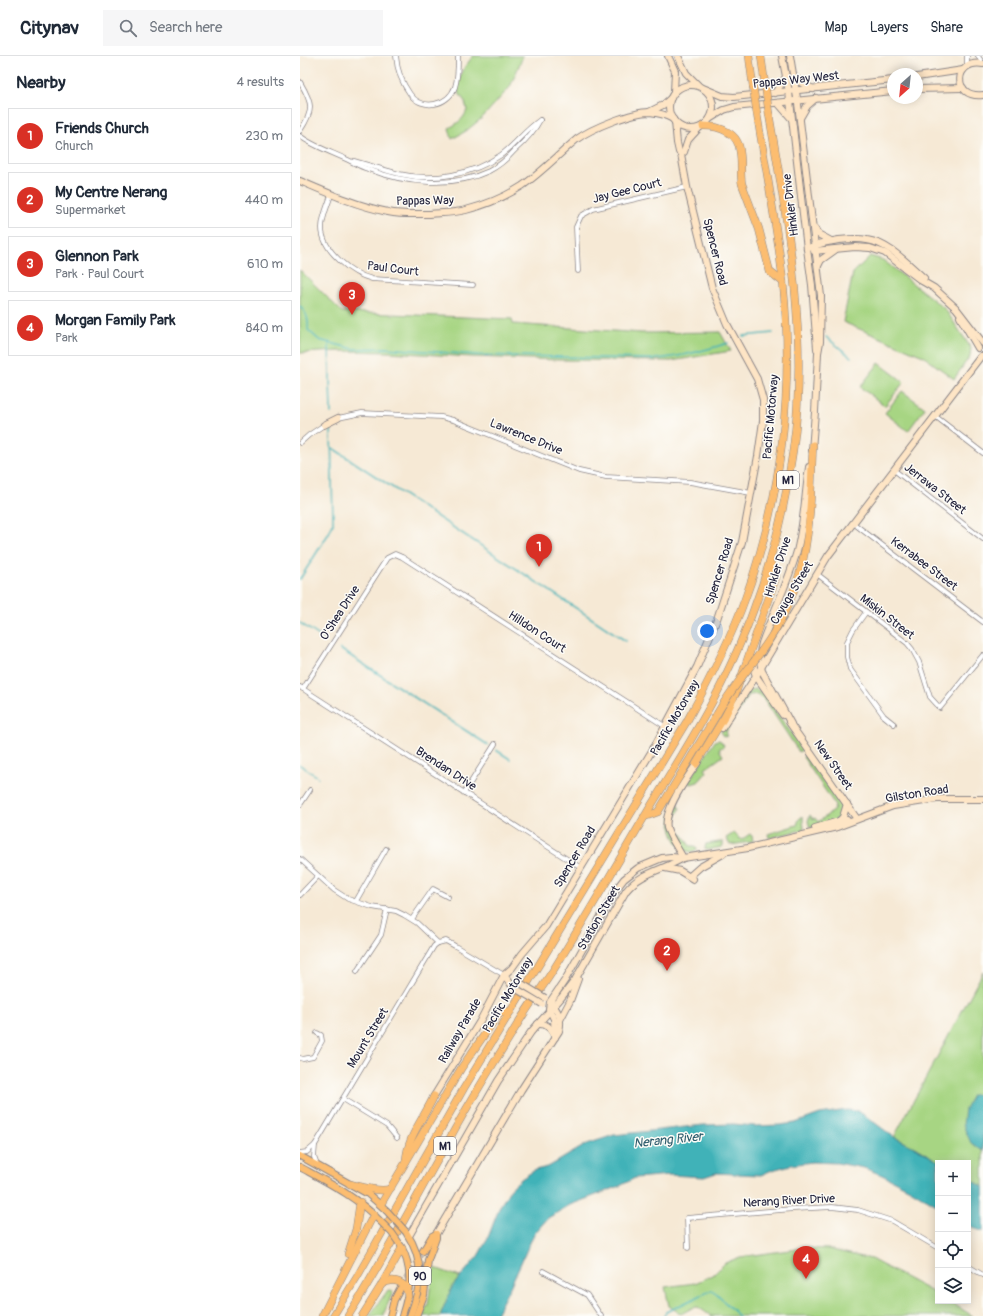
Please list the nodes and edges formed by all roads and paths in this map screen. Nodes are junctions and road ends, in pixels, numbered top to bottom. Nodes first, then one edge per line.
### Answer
1 (396, 56) edge
2 (458, 56) edge
3 (668, 56) edge
4 (678, 56) edge
5 (749, 56) edge
6 (761, 56) edge
7 (782, 56) edge
8 (790, 56) edge
9 (967, 56) edge
10 (978, 56) edge
11 (983, 64) edge
12 (965, 68) junction
13 (794, 76) junction
14 (923, 76) edge
15 (786, 77) junction
16 (887, 81) edge
17 (300, 82) edge
18 (701, 87) junction
19 (963, 88) junction
20 (813, 89) junction
21 (923, 89) edge
22 (796, 91) junction
23 (789, 92) junction
24 (887, 92) edge
25 (775, 93) junction
26 (673, 95) junction
27 (983, 95) edge
28 (816, 98) junction
29 (790, 101) junction
30 (798, 101) junction
31 (778, 103) junction
32 (649, 112) junction
33 (711, 118) junction
34 (800, 118) junction
35 (792, 119) junction
36 (674, 121) junction
37 (701, 127) junction
38 (300, 131) edge
39 (300, 136) edge
40 (681, 154) junction
41 (805, 158) junction
42 (348, 160) junction
43 (797, 169) junction
44 (300, 181) edge
45 (687, 186) junction
46 (331, 195) junction
47 (813, 226) junction
48 (831, 241) junction
49 (815, 244) junction
50 (807, 249) junction
51 (836, 249) junction
52 (816, 251) junction
53 (818, 266) junction
54 (578, 271) dead end
55 (783, 282) junction
56 (928, 284) junction
57 (473, 286) dead end
58 (981, 345) edge
59 (818, 352) junction
60 (982, 357) edge
61 (936, 416) junction
62 (338, 418) joint
63 (324, 425) joint
64 (300, 443) edge
65 (812, 445) junction
66 (983, 453) edge
67 (894, 470) junction
68 (751, 493) junction
69 (853, 523) junction
70 (983, 539) edge
71 (398, 555) joint
72 (770, 562) junction
73 (817, 574) junction
74 (866, 612) junction
75 (983, 622) edge
76 (762, 643) junction
77 (983, 655) edge
78 (761, 667) junction
79 (756, 676) junction
80 (302, 688) edge
81 (764, 688) junction
82 (747, 689) junction
83 (791, 724) junction
84 (894, 724) dead end
85 (666, 727) junction
86 (495, 744) dead end
87 (696, 764) junction
88 (310, 790) dead end
89 (464, 793) junction
90 (983, 799) edge
91 (847, 804) junction
92 (300, 805) edge
93 (644, 817) junction
94 (856, 819) junction
95 (839, 821) junction
96 (775, 842) junction
97 (386, 849) dead end
98 (728, 851) junction
99 (683, 858) junction
100 (300, 859) edge
101 (581, 868) junction
102 (663, 868) junction
103 (318, 876) junction
104 (300, 895) edge
105 (448, 897) dead end
106 (356, 901) junction
107 (386, 909) junction
108 (412, 919) junction
109 (438, 942) junction
110 (583, 967) junction
111 (357, 972) dead end
112 (504, 975) junction
113 (551, 1005) junction
114 (511, 1011) junction
115 (560, 1020) junction
116 (538, 1024) junction
117 (317, 1033) dead end
118 (555, 1037) junction
119 (300, 1058) edge
120 (434, 1096) joint
121 (343, 1098) junction
122 (397, 1138) dead end
123 (315, 1145) junction
124 (300, 1153) edge
125 (300, 1157) edge
126 (406, 1163) junction
127 (300, 1167) edge
128 (318, 1167) junction
129 (350, 1184) junction
130 (391, 1188) junction
131 (360, 1202) junction
132 (380, 1204) junction
133 (374, 1214) junction
134 (408, 1234) junction
135 (436, 1234) junction
136 (401, 1246) junction
137 (935, 1246) edge
138 (688, 1248) dead end
139 (423, 1251) tunnel mouth
140 (971, 1268) edge
141 (543, 1271) dead end
142 (983, 1275) edge
143 (337, 1284) junction
144 (382, 1284) junction
145 (400, 1289) tunnel mouth
146 (408, 1296) junction
147 (322, 1316) edge
148 (333, 1316) edge
149 (348, 1316) edge
150 (362, 1316) edge
151 (390, 1316) edge
152 (402, 1316) edge
153 (410, 1316) edge
154 (416, 1316) edge
155 (601, 1316) edge

1 - 2 street
3 - 26 street
4 - 18 street
5 - 55 highway, Pacific Motorway / M1, bridge
6 - 72 highway, Pacific Motorway / M1, bridge
7 - 15 street, Hinkler Drive
8 - 13 street, Hinkler Drive
9 - 12 street
10 - 11 street
11 - 12 street
12 - 14 street
12 - 19 street
13 - 20 street
13 - 22 street, Hinkler Drive
15 - 23 street, Hinkler Drive
15 - 25 street
16 - 20 street, Pappas Way West
17 - 38 street
18 - 25 street, Pappas Way West
18 - 26 street
18 - 33 street
19 - 21 street
19 - 27 street
20 - 22 street, Pappas Way West
22 - 23 street, Pappas Way West
22 - 30 street, Hinkler Drive
23 - 25 street, Pappas Way West
23 - 29 street, Hinkler Drive
24 - 28 street, Pappas Way West
26 - 32 street, Pappas Way
26 - 36 street
28 - 30 street, Pappas Way West
28 - 34 street
29 - 30 street, Pappas Way West
29 - 31 street, Pappas Way West
29 - 35 street, Hinkler Drive
30 - 34 street, Hinkler Drive
31 - 33 street, Pappas Way West
31 - 35 street
32 - 36 street, Pappas Way
32 - 46 street, Pappas Way
33 - 37 street
34 - 41 street, Hinkler Drive
35 - 43 street, Hinkler Drive
36 - 37 street
36 - 40 street, Spencer Road
37 - 40 street
37 - 55 highway
39 - 42 street
40 - 45 street, Spencer Road
41 - 43 street
41 - 47 street, Hinkler Drive
42 - 42 street
43 - 50 street, Hinkler Drive
44 - 46 street, Pappas Way
45 - 54 street, Jay Gee Court
45 - 68 street, Spencer Road
46 - 57 street, Paul Court
47 - 48 street
47 - 49 street, Hinkler Drive
48 - 49 street
48 - 56 street
49 - 50 street
49 - 52 street, Hinkler Drive
50 - 52 street
50 - 59 street, Hinkler Drive
51 - 52 street
51 - 53 street
51 - 56 street
52 - 53 street, Hinkler Drive
53 - 59 street, Hinkler Drive
55 - 114 highway, Pacific Motorway / M1
56 - 58 street
58 - 60 street
59 - 65 street, Hinkler Drive
60 - 61 street, Cayuga Street
61 - 66 street
61 - 67 street, Cayuga Street
62 - 63 street, Lawrence Drive
62 - 68 street, Lawrence Drive
63 - 64 street, Lawrence Drive
65 - 76 street, Hinkler Drive
65 - 93 highway, bridge
67 - 69 street, Cayuga Street
67 - 70 street, Jerrawa Street
68 - 85 street, Spencer Road
69 - 73 street, Cayuga Street
69 - 75 street, Kerrabee Street
71 - 80 street, O'Shea Drive
71 - 85 street, Hilldon Court
72 - 87 highway
72 - 93 highway, Pacific Motorway / M1
73 - 74 street, Miskin Street
73 - 78 street, Cayuga Street
74 - 77 street, Miskin Street
74 - 84 street
76 - 78 street, Hinkler Drive
76 - 79 street, Hinkler Drive
78 - 79 street, Cayuga Street
78 - 83 street, New Street
79 - 81 street, New Street
79 - 82 street, Cayuga Street
80 - 89 street, Brendan Drive
81 - 82 street
81 - 83 street, New Street
82 - 87 street, Cayuga Street
83 - 91 street, New Street
85 - 101 street, Spencer Road
86 - 89 street
87 - 99 street, Cayuga Street
88 - 92 street
89 - 101 street, Brendan Drive
90 - 94 street, Gilston Road
91 - 94 street, New Street
91 - 95 street
93 - 149 highway, Pacific Motorway / M1
94 - 95 street, Gilston Road
94 - 96 street, Gilston Road
95 - 96 street, Gilston Road
96 - 98 street, Gilston Road
97 - 106 street
98 - 99 street, Gilston Road
98 - 102 street
99 - 102 street, Station Street
99 - 113 street, Station Street
100 - 103 street
101 - 112 street, Spencer Road
102 - 110 street, Station Street
103 - 104 street
103 - 106 street
105 - 108 street
106 - 107 street
107 - 108 street
107 - 111 street
108 - 109 street
109 - 112 street
109 - 121 street, Mount Street
110 - 113 street, Station Street
110 - 115 street
112 - 113 street, bridge
112 - 113 street, bridge
112 - 120 street, Railway Parade
113 - 115 street
113 - 116 street
113 - 118 street
114 - 126 highway
114 - 148 highway, Pacific Motorway / M1
115 - 118 street
116 - 118 street
116 - 134 street
117 - 119 street
118 - 135 street
120 - 126 highway
121 - 122 street
121 - 123 street, Mount Street
123 - 124 street
123 - 128 street
125 - 128 main road, 90
126 - 130 highway
127 - 131 main road, 90
128 - 129 main road, 90
129 - 130 highway
129 - 132 main road, 90
130 - 132 highway
131 - 133 main road, 90
131 - 143 highway
132 - 133 main road
132 - 134 main road, 90, bridge
133 - 136 main road, 90, bridge
133 - 143 highway
134 - 136 main road
134 - 153 main road, 90
135 - 139 main road
135 - 154 main road
136 - 144 highway
136 - 146 main road, 90
137 - 138 street, Nerang River Drive
140 - 142 street
141 - 155 street
143 - 147 highway
144 - 146 highway
144 - 150 highway
145 - 151 main road
146 - 152 main road, 90

